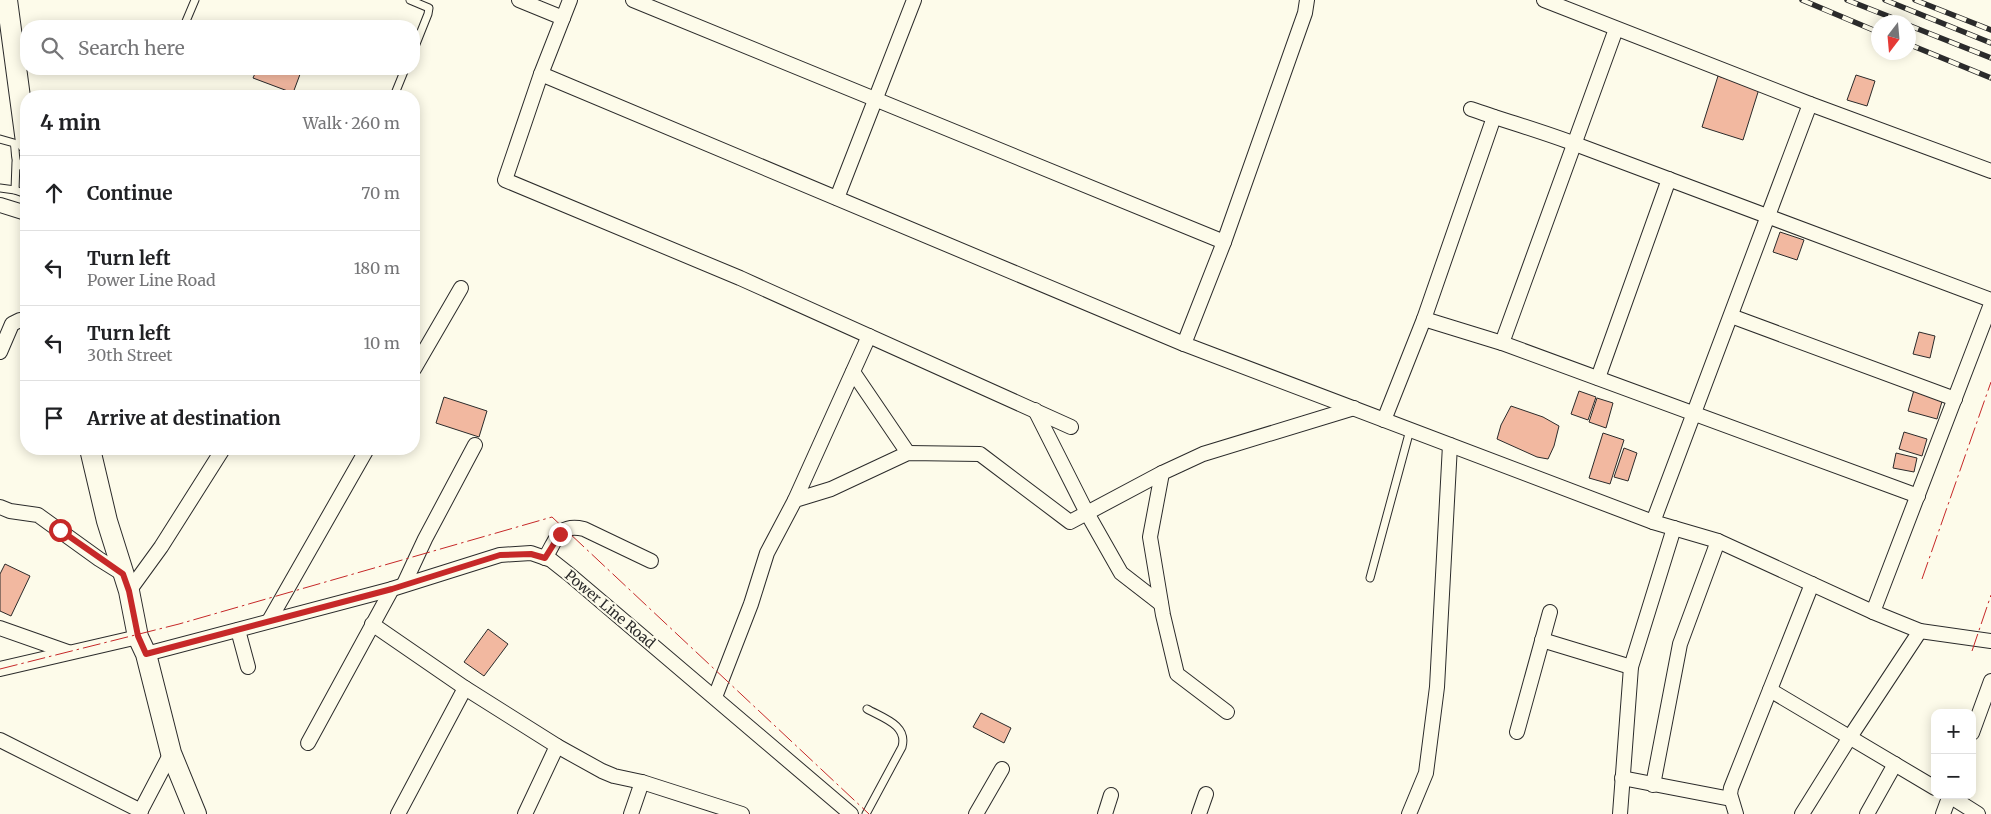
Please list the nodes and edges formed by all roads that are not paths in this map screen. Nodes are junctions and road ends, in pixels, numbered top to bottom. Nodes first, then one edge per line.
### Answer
1 (7, 0) edge
2 (195, 0) edge
3 (410, 0) edge
4 (519, 0) edge
5 (570, 0) edge
6 (633, 0) edge
7 (914, 0) edge
8 (1306, 0) edge
9 (1544, 0) edge
10 (563, 18) junction
11 (187, 20) edge
12 (1616, 29) junction
13 (420, 34) edge
14 (541, 74) junction
15 (403, 75) edge
16 (396, 90) edge
17 (20, 97) edge
18 (875, 99) junction
19 (1810, 104) junction
20 (1471, 109) dead end
21 (1494, 117) junction
22 (0, 139) edge
23 (1574, 144) junction
24 (16, 162) junction
25 (20, 165) edge
26 (1991, 171) edge
27 (1669, 179) junction
28 (0, 188) edge
29 (15, 190) junction
30 (20, 192) edge
31 (837, 198) junction
32 (0, 205) edge
33 (20, 211) edge
34 (1769, 215) junction
35 (1224, 242) junction
36 (461, 288) dead end
37 (1991, 300) edge
38 (1991, 304) edge
39 (1731, 316) junction
40 (1424, 319) junction
41 (20, 320) edge
42 (869, 336) junction
43 (1502, 343) junction
44 (1184, 344) junction
45 (0, 352) edge
46 (420, 358) edge
47 (853, 372) junction
48 (1598, 378) junction
49 (1955, 399) junction
50 (1354, 408) junction
51 (1035, 410) junction
52 (1694, 414) junction
53 (1384, 420) junction
54 (1071, 426) dead end
55 (1410, 430) junction
56 (475, 445) dead end
57 (1450, 445) junction
58 (908, 453) junction
59 (91, 455) edge
60 (219, 455) edge
61 (364, 455) edge
62 (1162, 473) junction
63 (1918, 496) junction
64 (795, 500) junction
65 (0, 507) edge
66 (1087, 513) junction
67 (1653, 522) junction
68 (1674, 528) junction
69 (1718, 541) junction
70 (545, 558) junction
71 (651, 562) dead end
72 (1370, 578) dead end
73 (126, 583) junction
74 (1812, 584) junction
75 (398, 586) junction
76 (1161, 604) junction
77 (1550, 612) dead end
78 (1873, 612) junction
79 (269, 621) junction
80 (372, 624) junction
81 (0, 628) edge
82 (238, 630) junction
83 (1920, 631) junction
84 (1542, 640) junction
85 (1991, 641) edge
86 (142, 645) junction
87 (68, 652) junction
88 (248, 667) dead end
89 (1631, 667) junction
90 (0, 669) edge
91 (1991, 681) edge
92 (465, 688) junction
93 (1770, 690) junction
94 (715, 697) junction
95 (866, 709) dead end
96 (1227, 712) dead end
97 (1976, 722) edge
98 (1518, 732) dead end
99 (1850, 737) junction
100 (0, 740) edge
101 (308, 743) dead end
102 (557, 746) junction
103 (171, 753) junction
104 (1895, 764) junction
105 (1002, 769) dead end
106 (1622, 778) junction
107 (642, 782) junction
108 (1653, 785) junction
109 (1931, 786) edge
110 (1206, 794) dead end
111 (1111, 795) dead end
112 (1731, 799) junction
113 (1948, 799) edge
114 (1954, 799) edge
115 (140, 813) edge
116 (196, 814) edge
117 (398, 814) edge
118 (525, 814) edge
119 (631, 814) edge
120 (742, 814) edge
121 (851, 814) edge
122 (866, 814) edge
123 (976, 814) edge
124 (1105, 814) edge
125 (1199, 814) edge
126 (1409, 814) edge
127 (1620, 814) edge
128 (1736, 814) edge
129 (1802, 814) edge
130 (1867, 814) edge
131 (1943, 814) edge
132 (1978, 814) edge

1 - 17 street
2 - 11 lane
3 - 13 lane
4 - 10 street
5 - 10 street
6 - 18 street
7 - 18 street
8 - 35 street
9 - 12 street
10 - 14 street
12 - 19 street
12 - 23 street
14 - 31 street
14 - 42 street
15 - 16 lane
18 - 31 street
18 - 35 street
19 - 26 street
19 - 34 street
20 - 21 street
21 - 23 street
21 - 40 street
22 - 24 lane
23 - 27 street
23 - 43 street
24 - 25 lane
24 - 29 lane
27 - 34 street
27 - 48 street
28 - 29 lane
29 - 30 lane
31 - 44 street
32 - 33 street
34 - 37 street
34 - 39 street
35 - 44 street
36 - 46 street
38 - 49 street
39 - 49 street
39 - 52 street
40 - 43 street
40 - 53 street
41 - 45 street
42 - 47 street
42 - 51 street
43 - 48 street
44 - 50 street
47 - 58 street
47 - 64 street
48 - 52 street
49 - 63 street
50 - 53 street
50 - 62 street
51 - 54 street
51 - 66 street
52 - 63 street
52 - 67 street
53 - 55 street
55 - 57 street
55 - 72 lane
56 - 75 street
57 - 67 street
57 - 126 street
58 - 64 street
58 - 66 street
59 - 73 street
60 - 73 street
61 - 79 street
62 - 66 street
62 - 76 street
63 - 78 street
64 - 94 street
65 - 73 street
66 - 76 street
67 - 68 street
68 - 69 street
68 - 89 street
69 - 74 street
69 - 108 street
70 - 71 street
70 - 75 street, Power Line Road
70 - 94 street, Power Line Road
73 - 86 street
74 - 78 street
74 - 93 street
75 - 79 street, Power Line Road
75 - 80 street
76 - 96 street
77 - 84 street
78 - 83 street
79 - 82 street, Power Line Road
80 - 92 street
80 - 101 street
81 - 87 street
82 - 86 street, Power Line Road
82 - 88 street
83 - 85 street
83 - 99 street
84 - 89 street
84 - 98 street
86 - 87 street, Power Line Road
86 - 103 street
87 - 90 street, Power Line Road
89 - 106 street
91 - 97 street
92 - 102 street
92 - 117 street
93 - 99 street
93 - 112 street
94 - 121 street, Power Line Road
95 - 122 lane
99 - 104 street
99 - 129 street
100 - 115 street
102 - 107 street
102 - 118 street
103 - 115 street
103 - 116 street
104 - 109 street
104 - 130 street
105 - 123 street
106 - 108 street
106 - 127 street
107 - 119 street
107 - 120 street
108 - 112 street
110 - 125 street
111 - 124 street
112 - 128 street
113 - 131 street
114 - 132 street

